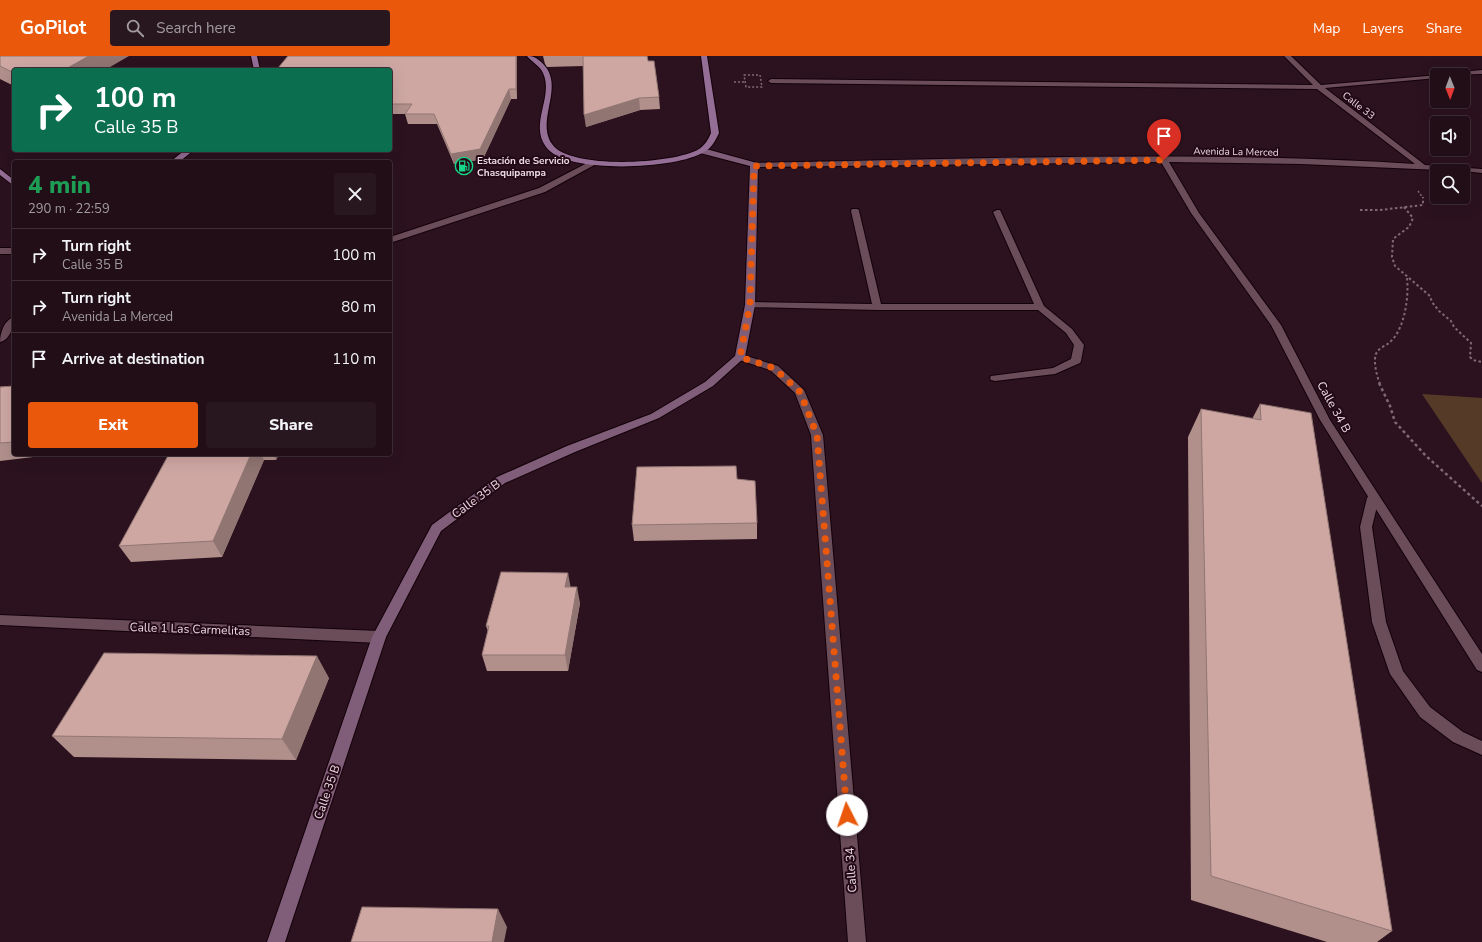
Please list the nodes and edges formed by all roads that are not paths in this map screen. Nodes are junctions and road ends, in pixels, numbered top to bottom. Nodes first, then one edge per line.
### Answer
1 (254, 56) edge
2 (530, 56) edge
3 (704, 56) edge
4 (1287, 56) edge
5 (257, 68) edge
6 (1482, 72) edge
7 (1470, 73) edge
8 (1430, 77) edge
9 (770, 81) dead end
10 (1319, 87) junction
11 (703, 151) junction
12 (187, 152) edge
13 (177, 160) edge
14 (1164, 160) junction
15 (594, 163) junction
16 (754, 166) junction
17 (1422, 166) junction
18 (0, 171) edge
19 (1482, 171) edge
20 (12, 182) edge
21 (855, 211) dead end
22 (997, 212) dead end
23 (392, 239) edge
24 (12, 244) edge
25 (2, 251) edge
26 (12, 252) edge
27 (750, 305) junction
28 (877, 307) junction
29 (1040, 307) junction
30 (12, 323) edge
31 (0, 339) edge
32 (740, 357) junction
33 (995, 378) dead end
34 (1373, 498) junction
35 (0, 620) edge
36 (380, 637) junction
37 (1482, 666) edge
38 (1482, 748) edge
39 (276, 942) edge
40 (857, 942) edge

1 - 5 main road
2 - 15 main road
3 - 11 main road
4 - 10 street, Calle 33
6 - 7 street
8 - 10 street
9 - 10 street
10 - 17 street, Calle 33
11 - 15 main road
11 - 16 street, Avenida La Merced
12 - 13 main road
14 - 16 street, Avenida La Merced
14 - 17 street, Avenida La Merced
14 - 34 street, Calle 34 B
15 - 23 street
16 - 27 street
17 - 19 street, Avenida La Merced
18 - 20 main road
21 - 28 street
22 - 29 street
24 - 25 street
25 - 26 street
27 - 28 street
27 - 32 street
28 - 29 street
29 - 33 street
30 - 31 street
32 - 36 street, Calle 35 B
32 - 40 street, Calle 34
34 - 37 street, Calle 34 B
34 - 38 street
35 - 36 street, Calle 1 Las Carmelitas
36 - 39 street, Calle 35 B

